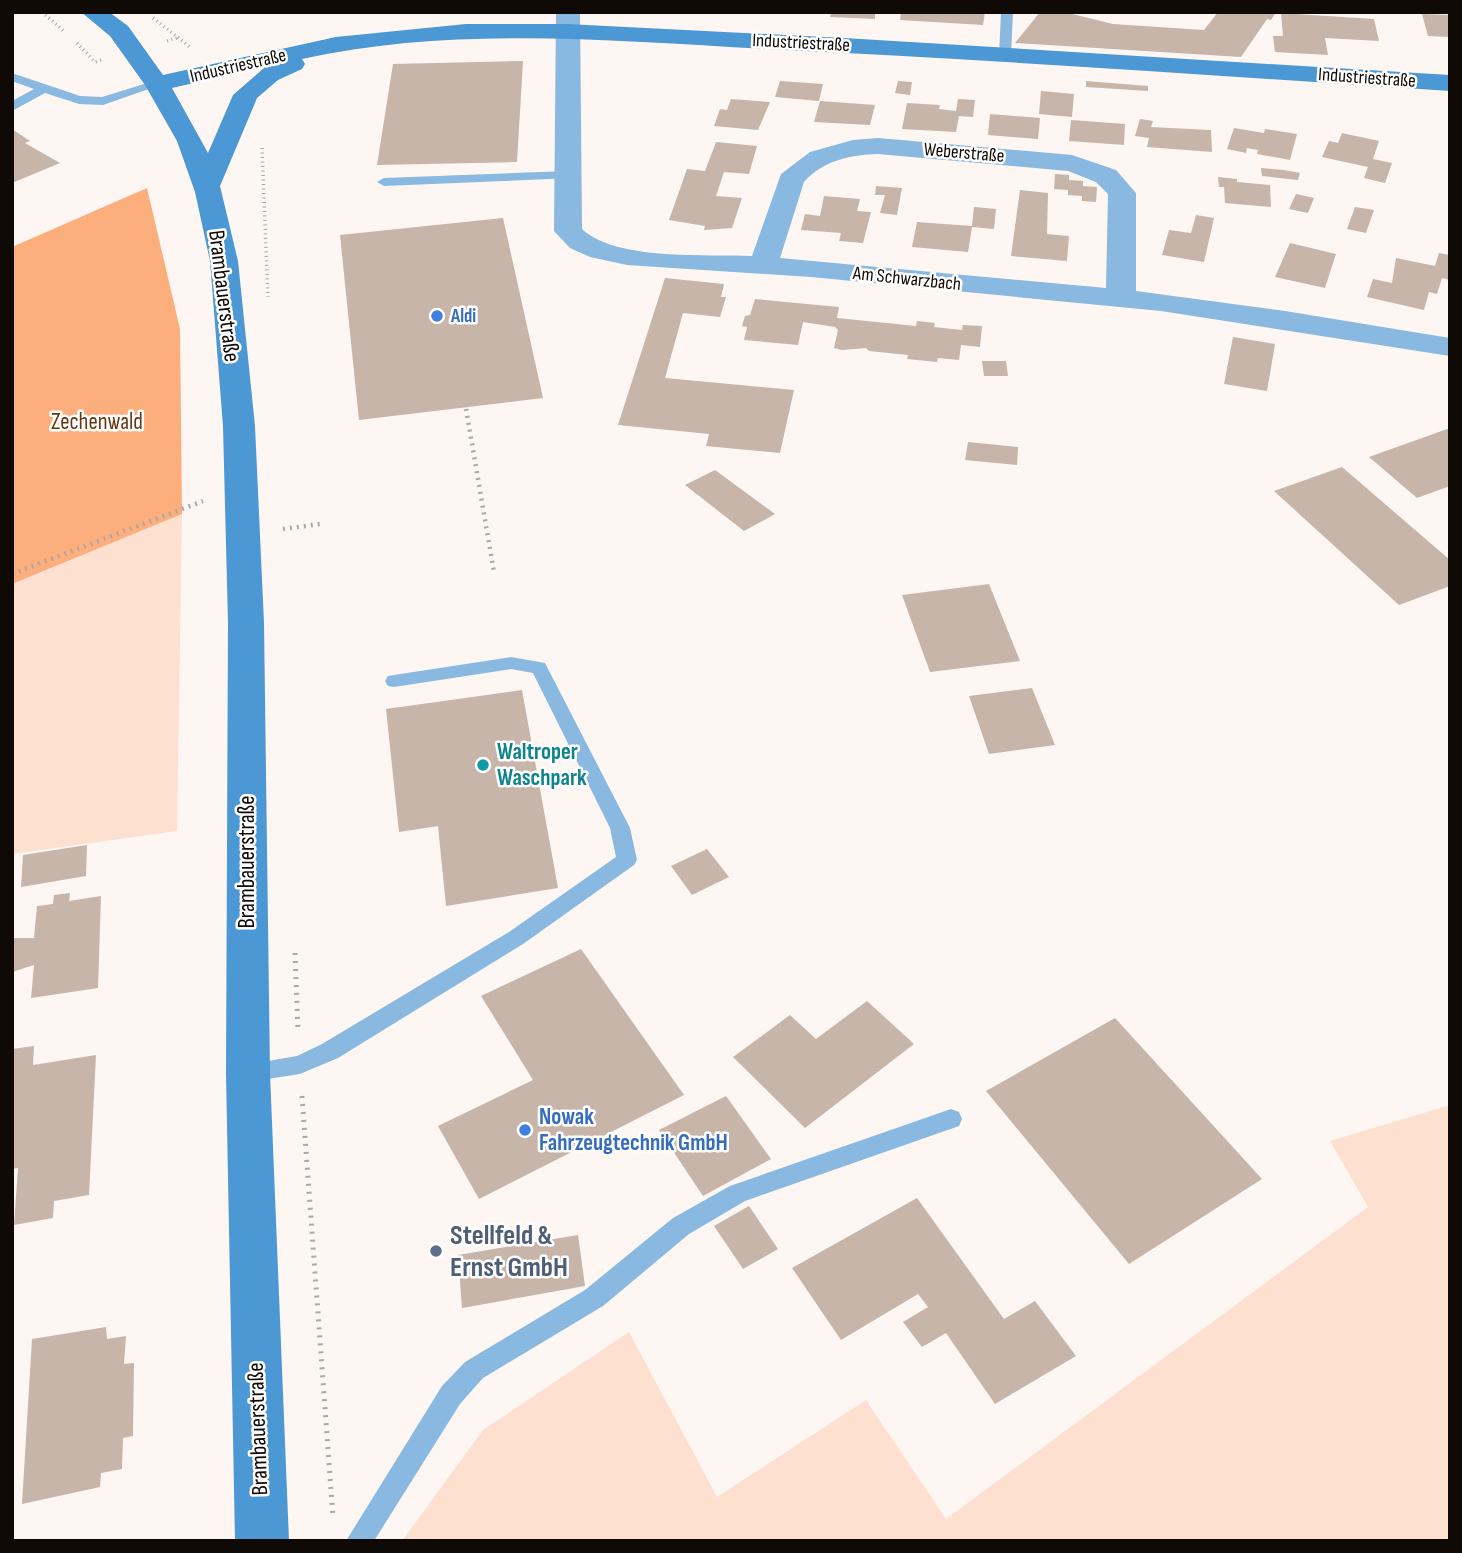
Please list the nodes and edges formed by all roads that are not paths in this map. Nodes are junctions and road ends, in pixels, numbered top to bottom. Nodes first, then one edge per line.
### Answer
1 (93, 12) edge
2 (1007, 12) edge
3 (567, 22) edge
4 (336, 44) junction
5 (1004, 55) junction
6 (12, 77) edge
7 (1450, 83) edge
8 (157, 84) junction
9 (44, 88) junction
10 (12, 107) edge
11 (567, 175) junction
12 (384, 182) dead end
13 (206, 185) junction
14 (763, 265) junction
15 (1121, 298) junction
16 (1450, 346) edge
17 (394, 681) dead end
18 (248, 1073) junction
19 (951, 1119) dead end
20 (262, 1541) edge
21 (359, 1541) edge

1 - 8 main road, Brambauerstraße
2 - 5 lane
3 - 4 main road, Industriestraße
3 - 5 main road, Industriestraße
3 - 11 street, Am Schwarzbach
4 - 8 main road, Industriestraße
4 - 13 main road
5 - 7 main road, Industriestraße
6 - 9 lane
8 - 9 lane
8 - 13 main road, Brambauerstraße
9 - 10 lane
11 - 12 lane
11 - 14 street, Am Schwarzbach
13 - 18 main road, Brambauerstraße
14 - 15 street, Am Schwarzbach
14 - 15 street, Weberstraße
15 - 16 street, Am Schwarzbach
17 - 18 lane
18 - 20 main road, Brambauerstraße
19 - 21 lane

